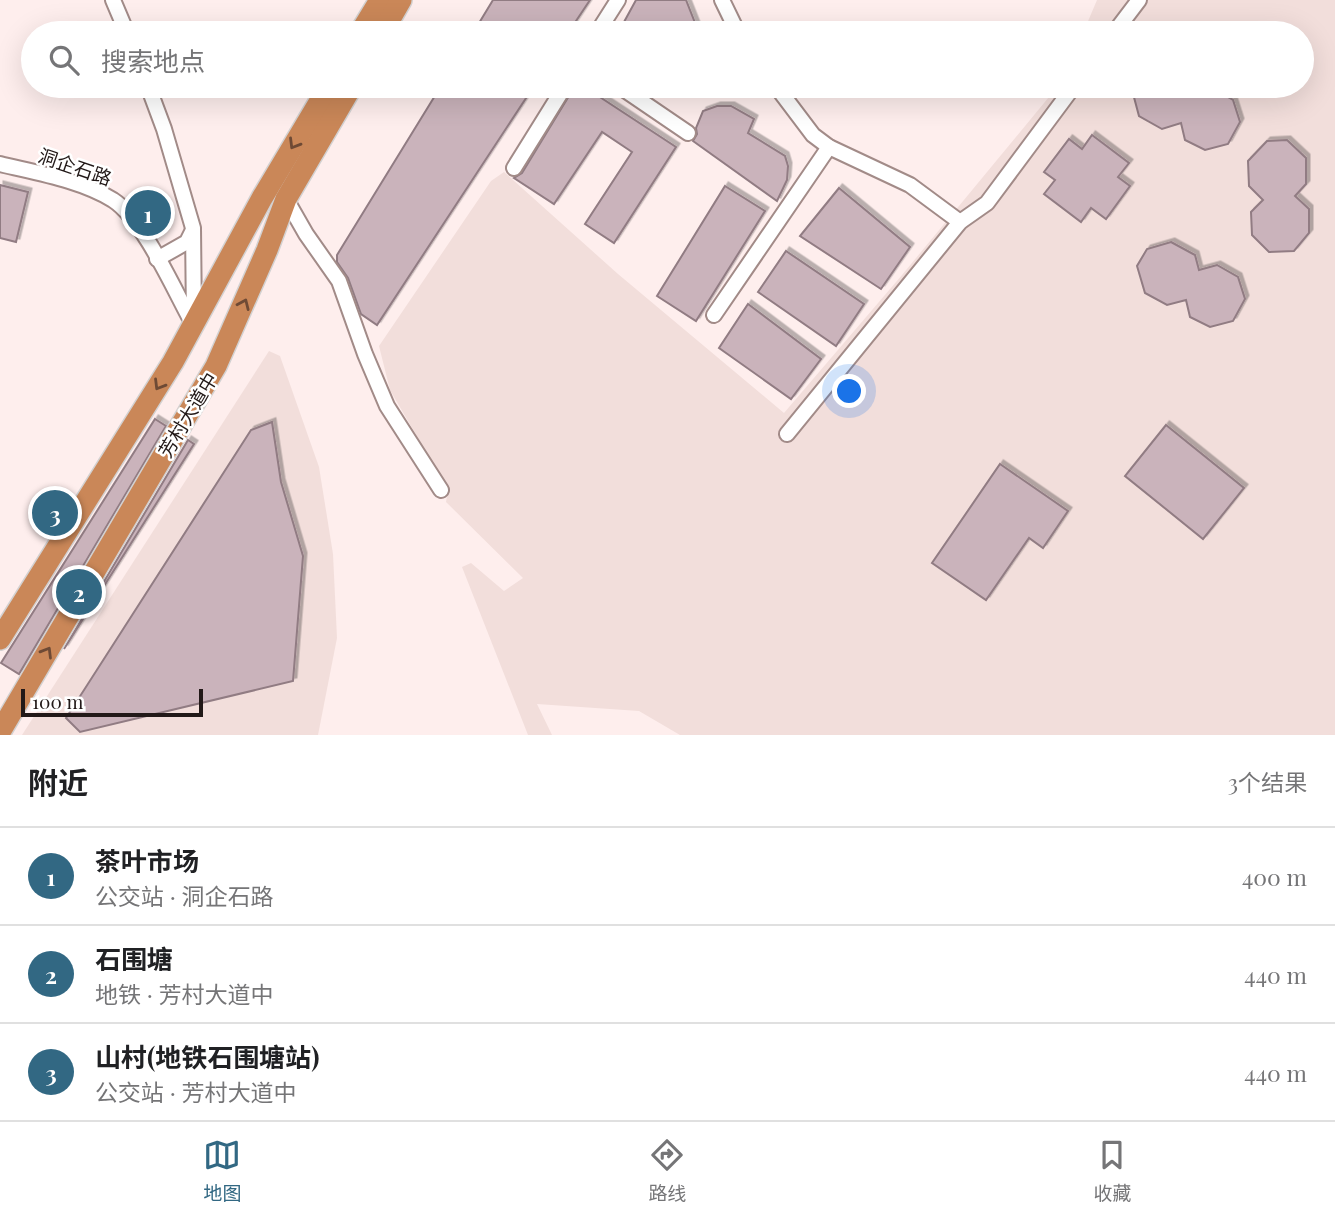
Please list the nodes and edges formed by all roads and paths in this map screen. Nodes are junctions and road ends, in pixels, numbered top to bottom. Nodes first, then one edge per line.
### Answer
1 (113, 0) edge
2 (380, 0) edge
3 (401, 0) edge
4 (618, 0) edge
5 (722, 0) edge
6 (1139, 0) edge
7 (122, 21) edge
8 (367, 21) edge
9 (389, 21) edge
10 (605, 21) edge
11 (732, 21) edge
12 (1123, 21) edge
13 (152, 98) edge
14 (322, 98) edge
15 (345, 98) edge
16 (557, 98) edge
17 (637, 98) edge
18 (785, 98) edge
19 (1065, 98) edge
20 (688, 133) dead end
21 (829, 147) junction
22 (0, 164) edge
23 (514, 167) dead end
24 (286, 199) junction
25 (960, 222) junction
26 (193, 228) junction
27 (157, 259) junction
28 (714, 315) dead end
29 (194, 326) junction
30 (787, 434) dead end
31 (441, 489) dead end
32 (0, 639) edge
33 (0, 732) edge

1 - 7 street
2 - 8 highway
3 - 9 highway
4 - 10 street
5 - 11 street
6 - 12 street
13 - 26 street
14 -> 29 highway, 芳村大道中
15 - 24 highway, 芳村大道中
16 - 23 street
17 - 20 street
18 - 21 street
19 - 25 street
21 - 25 street
21 - 28 street
22 - 27 street, 洞企石路
24 - 31 street
33 -> 24 highway, 芳村大道中
25 - 30 street
26 - 27 street
26 - 29 street
27 - 29 street, 洞企石路
29 -> 32 highway, 芳村大道中

